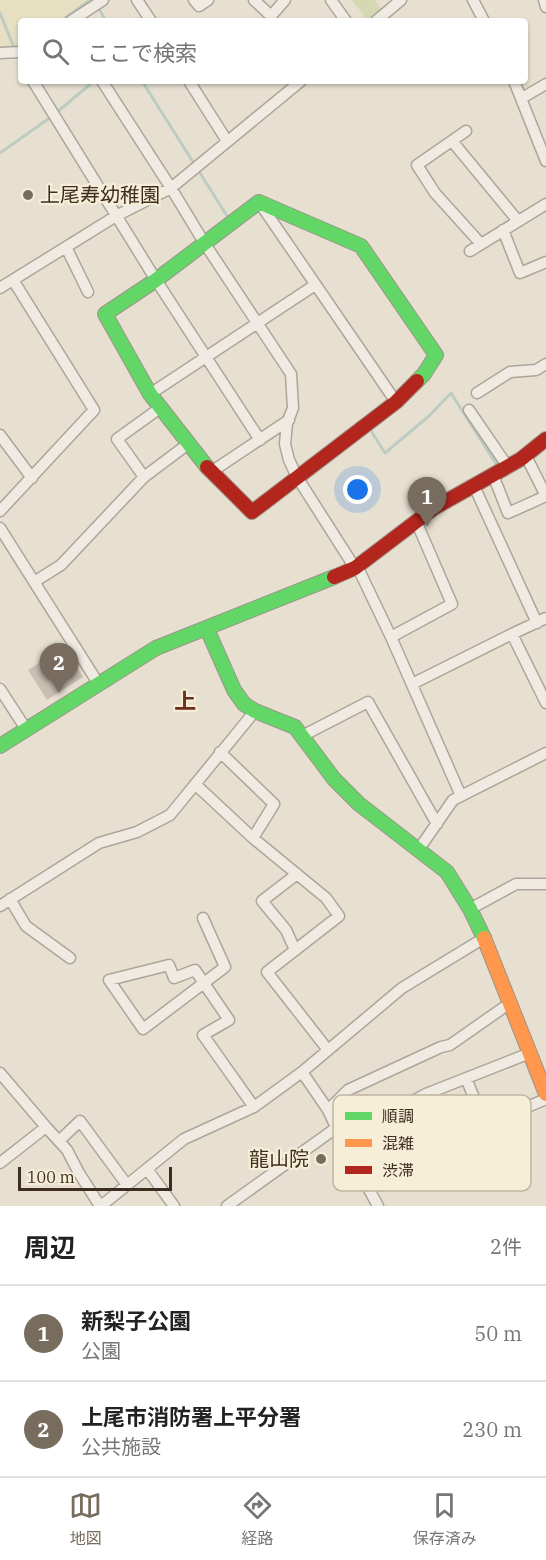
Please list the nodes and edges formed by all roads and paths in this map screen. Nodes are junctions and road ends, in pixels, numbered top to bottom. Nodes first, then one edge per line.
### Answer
1 (103, 0) edge
2 (137, 0) edge
3 (194, 0) edge
4 (208, 0) edge
5 (254, 0) edge
6 (285, 0) edge
7 (331, 0) edge
8 (381, 0) edge
9 (402, 0) edge
10 (473, 0) edge
11 (544, 0) edge
12 (546, 7) edge
13 (388, 11) junction
14 (76, 18) edge
15 (149, 18) edge
16 (344, 18) edge
17 (380, 18) edge
18 (482, 18) edge
19 (0, 53) edge
20 (18, 54) edge
21 (35, 84) edge
22 (104, 84) edge
23 (191, 84) edge
24 (297, 84) edge
25 (515, 84) edge
26 (546, 84) edge
27 (522, 98) junction
28 (466, 131) dead end
29 (227, 141) junction
30 (452, 141) junction
31 (546, 161) edge
32 (171, 188) junction
33 (259, 202) junction
34 (546, 204) edge
35 (116, 216) junction
36 (518, 221) junction
37 (503, 230) junction
38 (205, 244) junction
39 (481, 244) junction
40 (66, 247) junction
41 (470, 251) dead end
42 (546, 262) edge
43 (13, 280) junction
44 (156, 280) junction
45 (315, 285) junction
46 (0, 288) edge
47 (88, 292) dead end
48 (257, 325) junction
49 (207, 358) junction
50 (546, 364) edge
51 (477, 393) dead end
52 (150, 394) junction
53 (396, 402) junction
54 (160, 408) junction
55 (469, 410) dead end
56 (288, 420) junction
57 (0, 435) edge
58 (546, 439) edge
59 (260, 440) junction
60 (188, 444) junction
61 (526, 456) junction
62 (508, 467) junction
63 (211, 472) junction
64 (493, 475) junction
65 (144, 477) junction
66 (297, 477) junction
67 (32, 478) junction
68 (474, 486) junction
69 (546, 496) edge
70 (0, 511) edge
71 (416, 521) junction
72 (0, 528) edge
73 (356, 567) junction
74 (34, 582) junction
75 (541, 620) edge
76 (207, 629) junction
77 (512, 634) junction
78 (391, 637) junction
79 (98, 683) junction
80 (412, 684) junction
81 (0, 688) edge
82 (546, 703) edge
83 (255, 711) junction
84 (26, 729) junction
85 (302, 736) junction
86 (0, 746) edge
87 (220, 752) junction
88 (546, 753) edge
89 (195, 784) junction
90 (461, 796) junction
91 (437, 824) junction
92 (253, 838) junction
93 (419, 849) junction
94 (297, 874) junction
95 (546, 875) edge
96 (541, 884) edge
97 (10, 899) junction
98 (0, 906) edge
99 (470, 909) junction
100 (203, 918) dead end
101 (484, 938) junction
102 (295, 950) junction
103 (70, 958) dead end
104 (203, 984) junction
105 (510, 1003) junction
106 (328, 1050) junction
107 (531, 1053) junction
108 (302, 1072) junction
109 (0, 1073) edge
110 (542, 1073) edge
111 (466, 1078) junction
112 (343, 1095) edge
113 (424, 1095) edge
114 (473, 1095) edge
115 (546, 1097) edge
116 (531, 1104) edge
117 (333, 1105) edge
118 (254, 1107) junction
119 (328, 1110) junction
120 (333, 1121) edge
121 (46, 1127) junction
122 (333, 1130) edge
123 (59, 1141) junction
124 (0, 1163) edge
125 (147, 1168) junction
126 (127, 1185) junction
127 (370, 1191) edge
128 (242, 1202) edge
129 (100, 1206) edge
130 (174, 1206) edge
131 (227, 1206) edge
132 (378, 1206) edge

1 - 14 street
2 - 15 street
3 - 4 street
5 - 6 street
7 - 16 street
8 - 13 street
9 - 13 street
10 - 18 street
11 - 12 street
13 - 17 street
19 - 20 street
21 - 35 street
22 - 32 street
23 - 29 street
24 - 29 street
25 - 27 street
26 - 27 street
27 - 31 street
28 - 30 street
29 - 32 street
30 - 36 street
30 - 39 street
32 - 35 street
32 - 38 street
33 - 38 street
33 - 45 street
33 - 53 street
34 - 36 street
35 - 40 street
35 - 44 street
36 - 37 street
37 - 39 street
37 - 42 street
38 - 44 street
38 - 48 street
39 - 41 street
40 - 43 street
40 - 47 street
43 - 46 street
43 - 67 street
44 - 49 street
44 - 52 street
45 - 48 street
45 - 53 street
48 - 49 street
48 - 56 street
49 - 52 street
49 - 59 street
50 - 51 street
52 - 54 street
53 - 66 street
54 - 60 street
54 - 65 street
55 - 62 street
56 - 59 street
56 - 66 street
57 - 67 street
58 - 61 street
59 - 63 street
60 - 63 street
60 - 65 street
61 - 62 street
61 - 69 street
62 - 64 street
63 - 66 street
64 - 68 street
64 - 69 street
65 - 74 street
66 - 73 street
67 - 70 street
68 - 71 street
68 - 75 street
71 - 73 street
71 - 78 street
72 - 74 street
73 - 76 street
73 - 78 street
74 - 79 street
75 - 77 street
76 - 79 street
76 - 83 street
77 - 80 street
77 - 82 street
78 - 80 street
79 - 84 street
80 - 90 street
81 - 84 street
83 - 85 street
83 - 87 street
84 - 86 street
85 - 91 street
85 - 93 street
87 - 89 street
87 - 92 street
88 - 90 street
89 - 92 street
89 - 97 street
90 - 91 street
91 - 93 street
92 - 94 street
93 - 99 street
94 - 102 street
94 - 102 street
95 - 96 street
96 - 99 street
97 - 98 street
97 - 103 street
99 - 101 street
100 - 104 street
101 - 105 street
101 - 106 street
102 - 106 street
104 - 104 street
104 - 118 street
105 - 107 street
105 - 112 street
106 - 108 street
107 - 110 street
107 - 111 street
108 - 118 street
108 - 119 street
109 - 121 street
110 - 115 street
111 - 113 street
111 - 114 street
115 - 116 street
117 - 119 street
118 - 125 street
119 - 120 street
121 - 123 street
121 - 124 street
122 - 128 street
123 - 126 street
123 - 129 street
125 - 126 street
125 - 130 street
126 - 129 street
127 - 132 street
128 - 131 street

